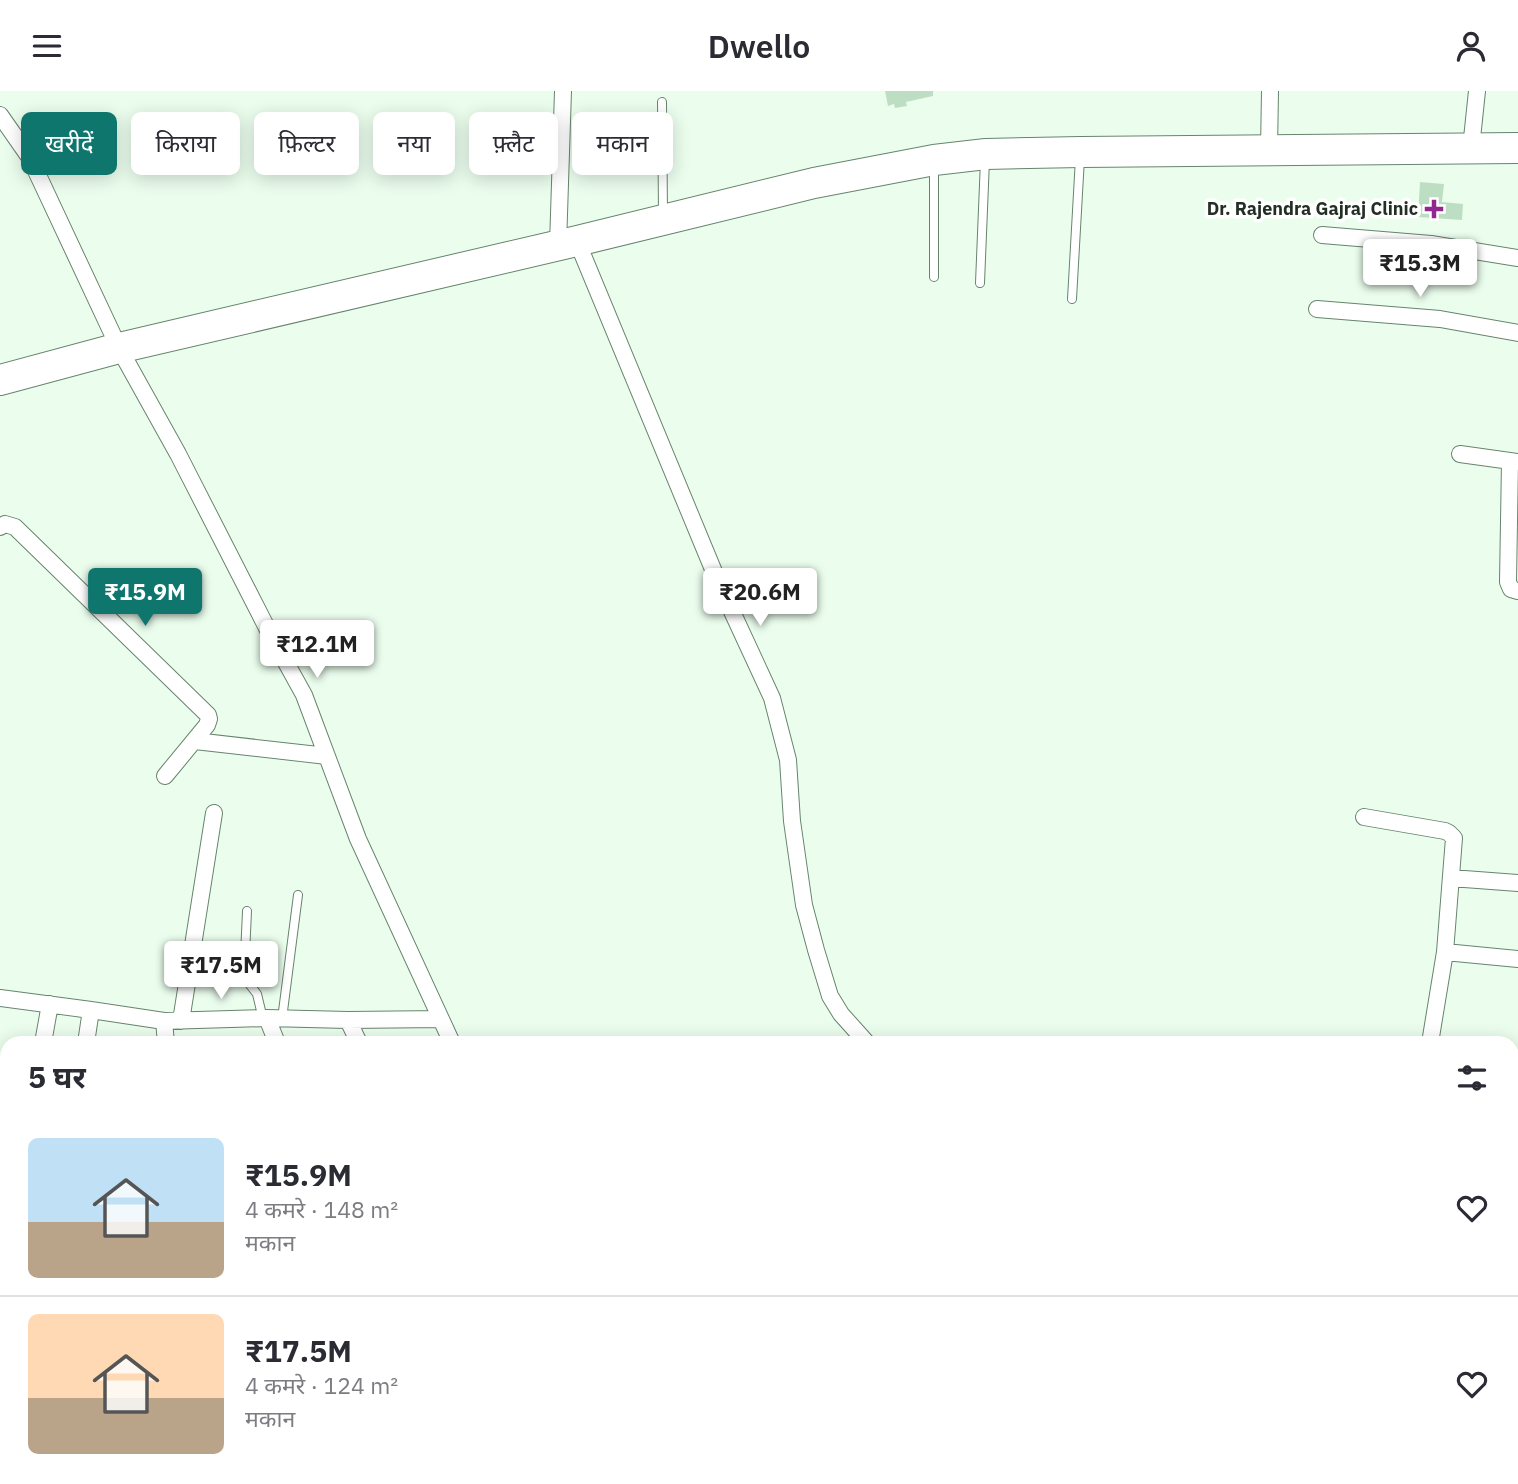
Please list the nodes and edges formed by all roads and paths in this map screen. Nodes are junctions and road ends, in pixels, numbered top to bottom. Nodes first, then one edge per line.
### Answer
1 (563, 91) edge
2 (1270, 91) edge
3 (1477, 91) edge
4 (662, 102) dead end
5 (0, 115) edge
6 (1471, 148) junction
7 (1518, 148) edge
8 (1269, 150) junction
9 (1081, 152) junction
10 (986, 154) junction
11 (934, 160) junction
12 (663, 219) junction
13 (1322, 235) dead end
14 (568, 243) junction
15 (1518, 258) edge
16 (934, 277) dead end
17 (980, 283) dead end
18 (1072, 299) dead end
19 (1317, 309) dead end
20 (1518, 333) edge
21 (119, 348) junction
22 (0, 380) edge
23 (1460, 454) dead end
24 (1514, 461) edge
25 (0, 527) edge
26 (1518, 591) edge
27 (195, 741) junction
28 (327, 756) junction
29 (165, 776) dead end
30 (214, 813) dead end
31 (1364, 817) dead end
32 (1451, 878) junction
33 (1518, 883) edge
34 (298, 895) dead end
35 (247, 911) dead end
36 (1446, 953) junction
37 (1518, 959) edge
38 (0, 998) edge
39 (50, 1004) junction
40 (91, 1010) junction
41 (270, 1019) junction
42 (441, 1019) junction
43 (348, 1020) junction
44 (164, 1021) junction
45 (181, 1021) junction
46 (44, 1036) edge
47 (87, 1036) edge
48 (165, 1036) edge
49 (275, 1036) edge
50 (356, 1036) edge
51 (449, 1036) edge
52 (861, 1036) edge
53 (1431, 1036) edge

1 - 14 street
2 - 8 street
3 - 6 street
4 - 12 lane
5 - 21 street
6 - 7 highway
6 - 8 highway
8 - 9 highway
9 - 10 highway
9 - 18 lane
10 - 11 highway
10 - 17 lane
11 - 12 highway
11 - 16 lane
12 - 14 highway
13 - 15 street
14 - 21 highway
14 - 52 street
19 - 20 street
21 - 22 highway
21 - 28 street
23 - 24 street
24 - 26 street
25 - 27 street
27 - 28 street
27 - 29 street
28 - 42 street
30 - 45 street
31 - 32 street
32 - 33 street
32 - 36 street
34 - 41 lane
35 - 41 lane
36 - 37 street
36 - 53 street
38 - 39 street
39 - 40 street
39 - 46 street
40 - 44 street
40 - 47 street
41 - 43 street
41 - 45 street
41 - 49 street
42 - 43 street
42 - 51 street
43 - 50 street
44 - 45 street
44 - 48 street

